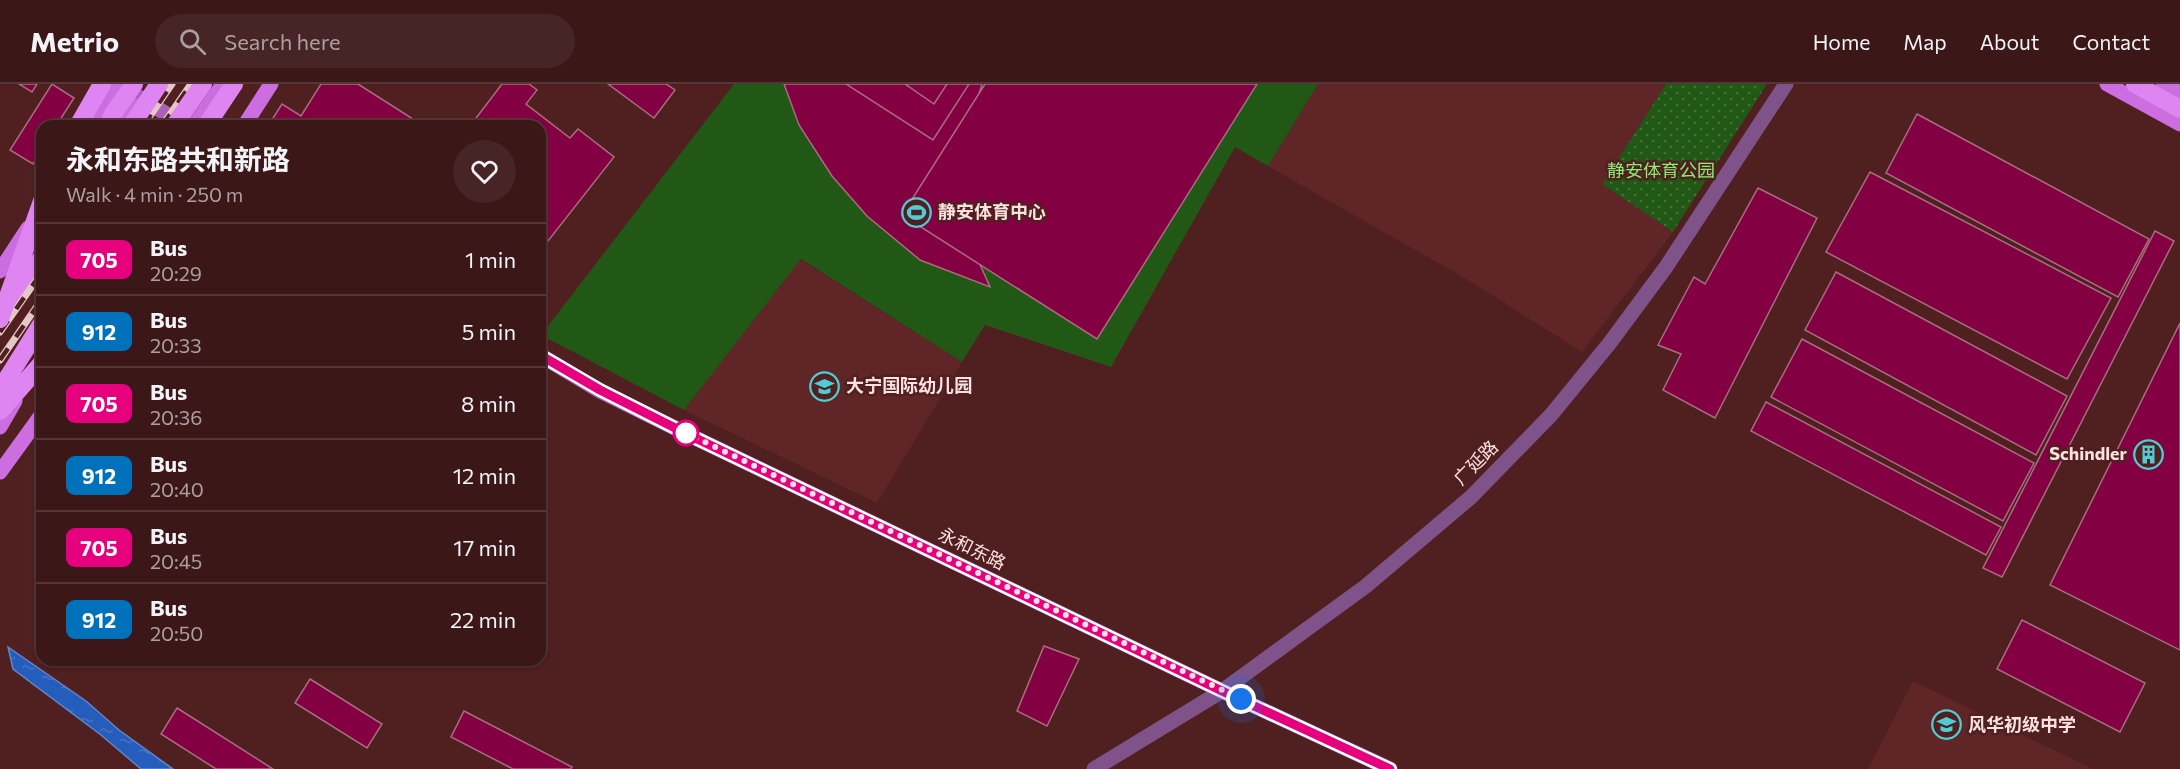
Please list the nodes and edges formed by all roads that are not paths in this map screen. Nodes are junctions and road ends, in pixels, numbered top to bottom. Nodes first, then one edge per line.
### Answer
1 (102, 84) edge
2 (119, 84) edge
3 (149, 84) edge
4 (159, 84) edge
5 (203, 84) edge
6 (224, 84) edge
7 (234, 84) edge
8 (271, 84) edge
9 (1786, 84) edge
10 (2107, 84) edge
11 (2135, 84) edge
12 (2163, 84) edge
13 (137, 91) edge
14 (2180, 93) edge
15 (2180, 109) edge
16 (81, 120) edge
17 (96, 120) edge
18 (113, 120) edge
19 (123, 120) edge
20 (135, 120) edge
21 (178, 120) edge
22 (178, 120) edge
23 (198, 120) edge
24 (210, 120) edge
25 (248, 120) edge
26 (2180, 124) edge
27 (36, 213) edge
28 (36, 220) edge
29 (36, 255) edge
30 (36, 265) edge
31 (0, 271) edge
32 (0, 309) edge
33 (0, 319) edge
34 (36, 333) edge
35 (546, 358) edge
36 (36, 366) edge
37 (36, 370) edge
38 (0, 390) edge
39 (0, 411) edge
40 (36, 422) edge
41 (0, 427) edge
42 (0, 472) edge
43 (1222, 691) junction
44 (1094, 769) edge
45 (1390, 769) edge

1 - 16 highway
2 - 13 street
2 - 17 main road
3 - 13 main road
4 - 20 highway, bridge
5 - 22 highway, bridge
6 - 23 main road
7 - 24 highway
8 - 25 main road
9 - 43 street, 广延路
10 - 26 main road
11 - 15 highway
12 - 14 main road
13 - 18 highway, bridge
13 - 19 main road
13 - 21 street
27 - 31 main road
28 - 33 highway, bridge
29 - 32 main road
30 - 33 highway, bridge
34 - 38 highway
35 - 43 street, 永和东路
36 - 41 main road
37 - 39 highway, bridge
40 - 42 main road
43 - 44 street, 广延路
43 - 45 street, 永和东路

